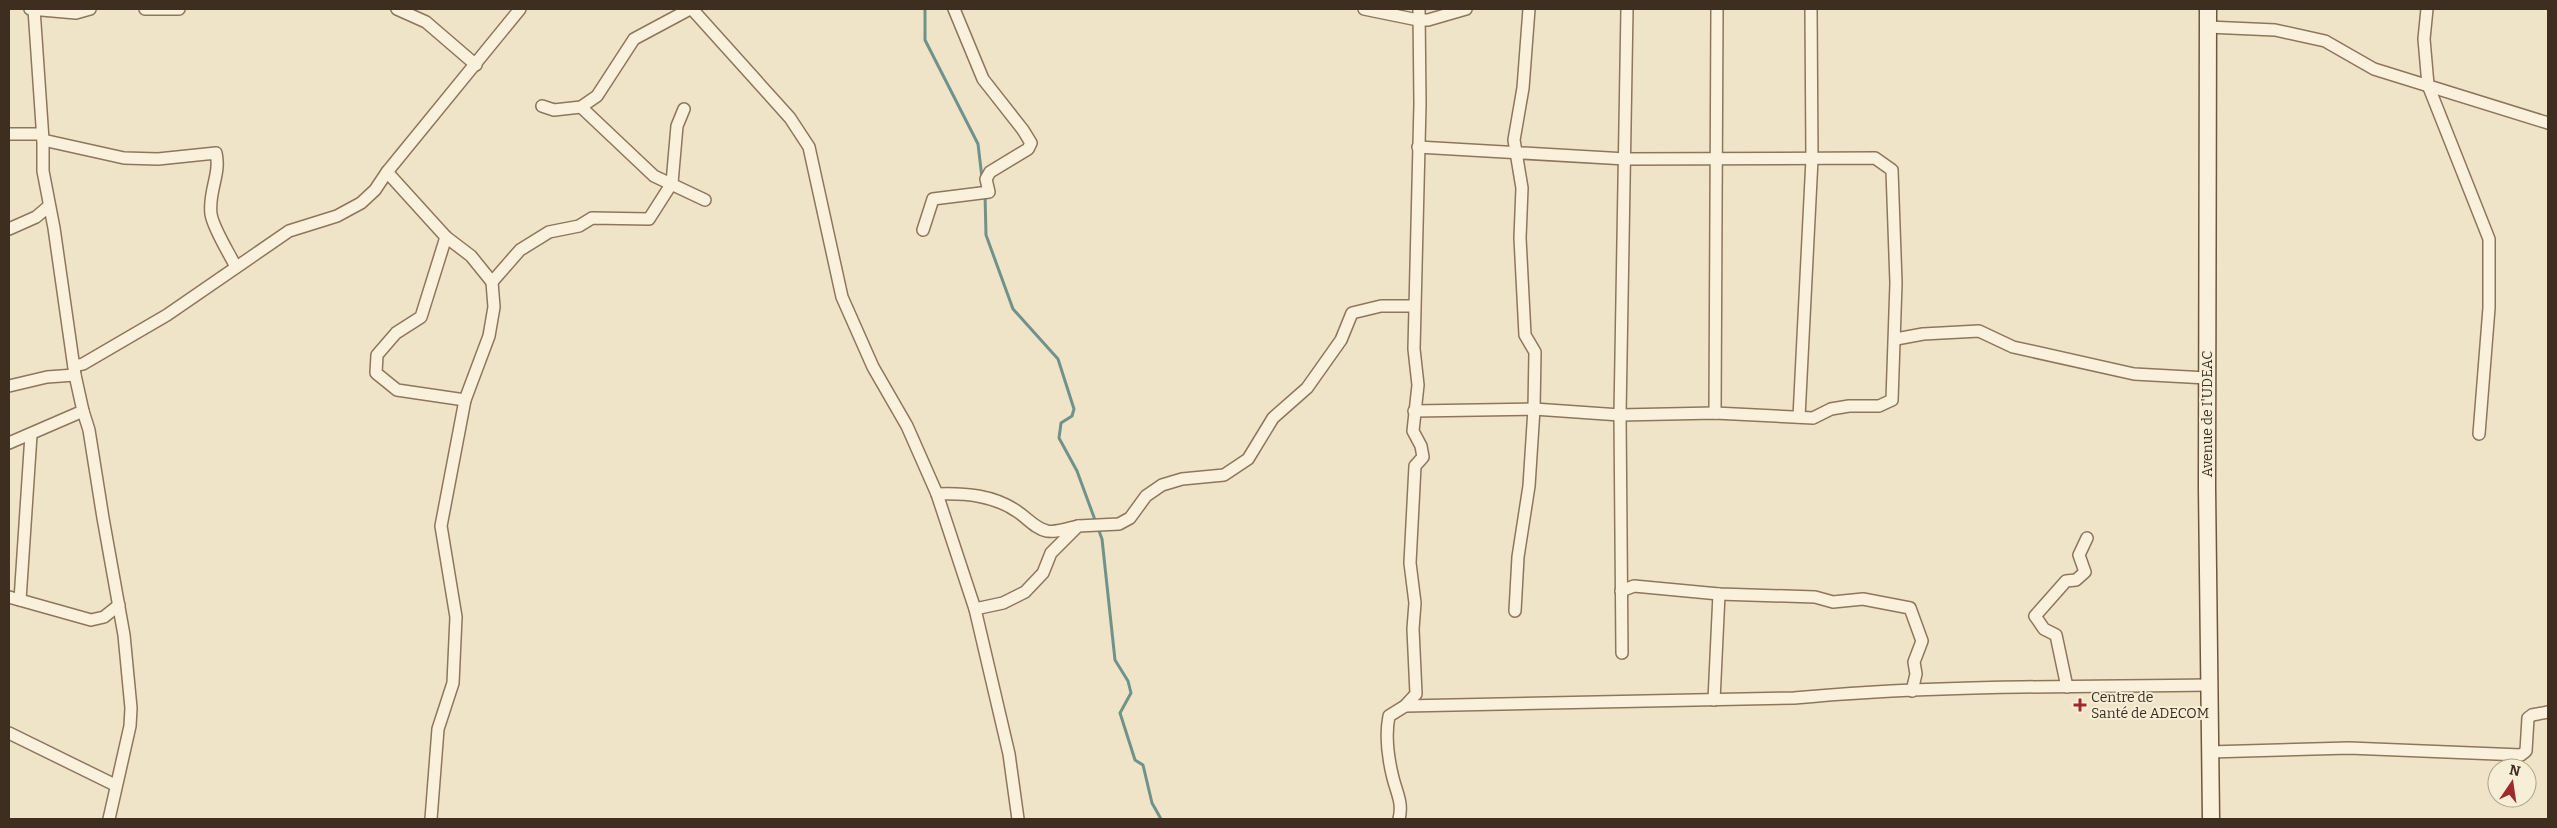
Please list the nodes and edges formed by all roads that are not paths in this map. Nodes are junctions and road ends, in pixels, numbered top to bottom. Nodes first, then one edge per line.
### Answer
1 (32, 9) edge
2 (90, 9) edge
3 (145, 9) edge
4 (179, 9) edge
5 (397, 9) edge
6 (520, 9) edge
7 (691, 9) edge
8 (954, 9) edge
9 (1364, 9) edge
10 (1466, 9) edge
11 (1529, 9) edge
12 (1627, 9) edge
13 (1717, 9) edge
14 (1811, 9) edge
15 (2208, 9) edge
16 (2427, 9) edge
17 (1418, 15) edge
18 (2208, 27) junction
19 (476, 66) junction
20 (2428, 84) junction
21 (542, 106) dead end
22 (581, 106) junction
23 (684, 108) dead end
24 (2548, 123) edge
25 (9, 134) edge
26 (43, 137) junction
27 (1418, 148) junction
28 (1517, 153) junction
29 (1718, 158) junction
30 (1626, 159) junction
31 (1812, 159) junction
32 (388, 172) junction
33 (672, 182) junction
34 (705, 200) dead end
35 (49, 206) junction
36 (9, 229) edge
37 (923, 230) dead end
38 (446, 236) junction
39 (236, 267) junction
40 (492, 282) junction
41 (1414, 306) junction
42 (1896, 338) junction
43 (74, 370) junction
44 (2207, 378) junction
45 (9, 386) edge
46 (466, 400) junction
47 (1534, 409) junction
48 (1414, 411) junction
49 (83, 412) junction
50 (1620, 414) junction
51 (1715, 414) junction
52 (1799, 417) junction
53 (2479, 434) dead end
54 (31, 435) junction
55 (9, 443) edge
56 (936, 494) junction
57 (1078, 526) junction
58 (2087, 538) dead end
59 (1621, 590) junction
60 (1718, 594) junction
61 (14, 599) edge
62 (119, 605) junction
63 (975, 609) junction
64 (1515, 611) dead end
65 (1622, 653) dead end
66 (2208, 685) junction
67 (2067, 686) junction
68 (1912, 691) junction
69 (1714, 700) junction
70 (1405, 706) junction
71 (2548, 712) edge
72 (9, 733) edge
73 (2209, 752) junction
74 (115, 785) junction
75 (109, 819) edge
76 (431, 819) edge
77 (1018, 819) edge
78 (1399, 819) edge
79 (2211, 819) edge

1 - 2 street
1 - 26 street
3 - 4 street
5 - 19 street
6 - 19 street
7 - 22 street
7 - 56 street
8 - 37 street
9 - 17 street
10 - 17 street
11 - 28 street
12 - 30 street
13 - 29 street
14 - 31 street
15 - 18 main road, Avenue de I'UDEAC
16 - 20 street
17 - 27 street
18 - 20 street
18 - 44 main road, Avenue de I'UDEAC
19 - 32 street
20 - 24 street
20 - 53 street
21 - 22 street
22 - 33 street
23 - 33 street
25 - 26 street
26 - 35 street
26 - 39 street
27 - 28 street
27 - 41 street
28 - 30 street
28 - 47 street
29 - 30 street
29 - 31 street
29 - 51 street
30 - 50 street
31 - 42 street
31 - 52 street
32 - 38 street
32 - 39 street
33 - 34 street
33 - 40 street
35 - 36 street
35 - 43 street
38 - 40 street
38 - 46 street
39 - 43 street
40 - 46 street
41 - 48 street
41 - 57 street
42 - 44 street
42 - 52 street
43 - 45 street
43 - 49 street
44 - 66 main road, Avenue de I'UDEAC
46 - 76 street
47 - 48 street
47 - 50 street
47 - 64 street
48 - 70 street
49 - 54 street
49 - 62 street
50 - 51 street
50 - 59 street
51 - 52 street
54 - 55 street
54 - 61 street
56 - 57 street
56 - 63 street
57 - 63 street
58 - 67 street
59 - 60 street
59 - 65 street
60 - 68 street
60 - 69 street
61 - 62 street
62 - 74 street
63 - 77 street
66 - 67 street
66 - 73 main road, Avenue de I'UDEAC
67 - 68 street
68 - 69 street
69 - 70 street
70 - 78 street
71 - 73 street
72 - 74 street
73 - 79 main road, Avenue de I'UDEAC
74 - 75 street

